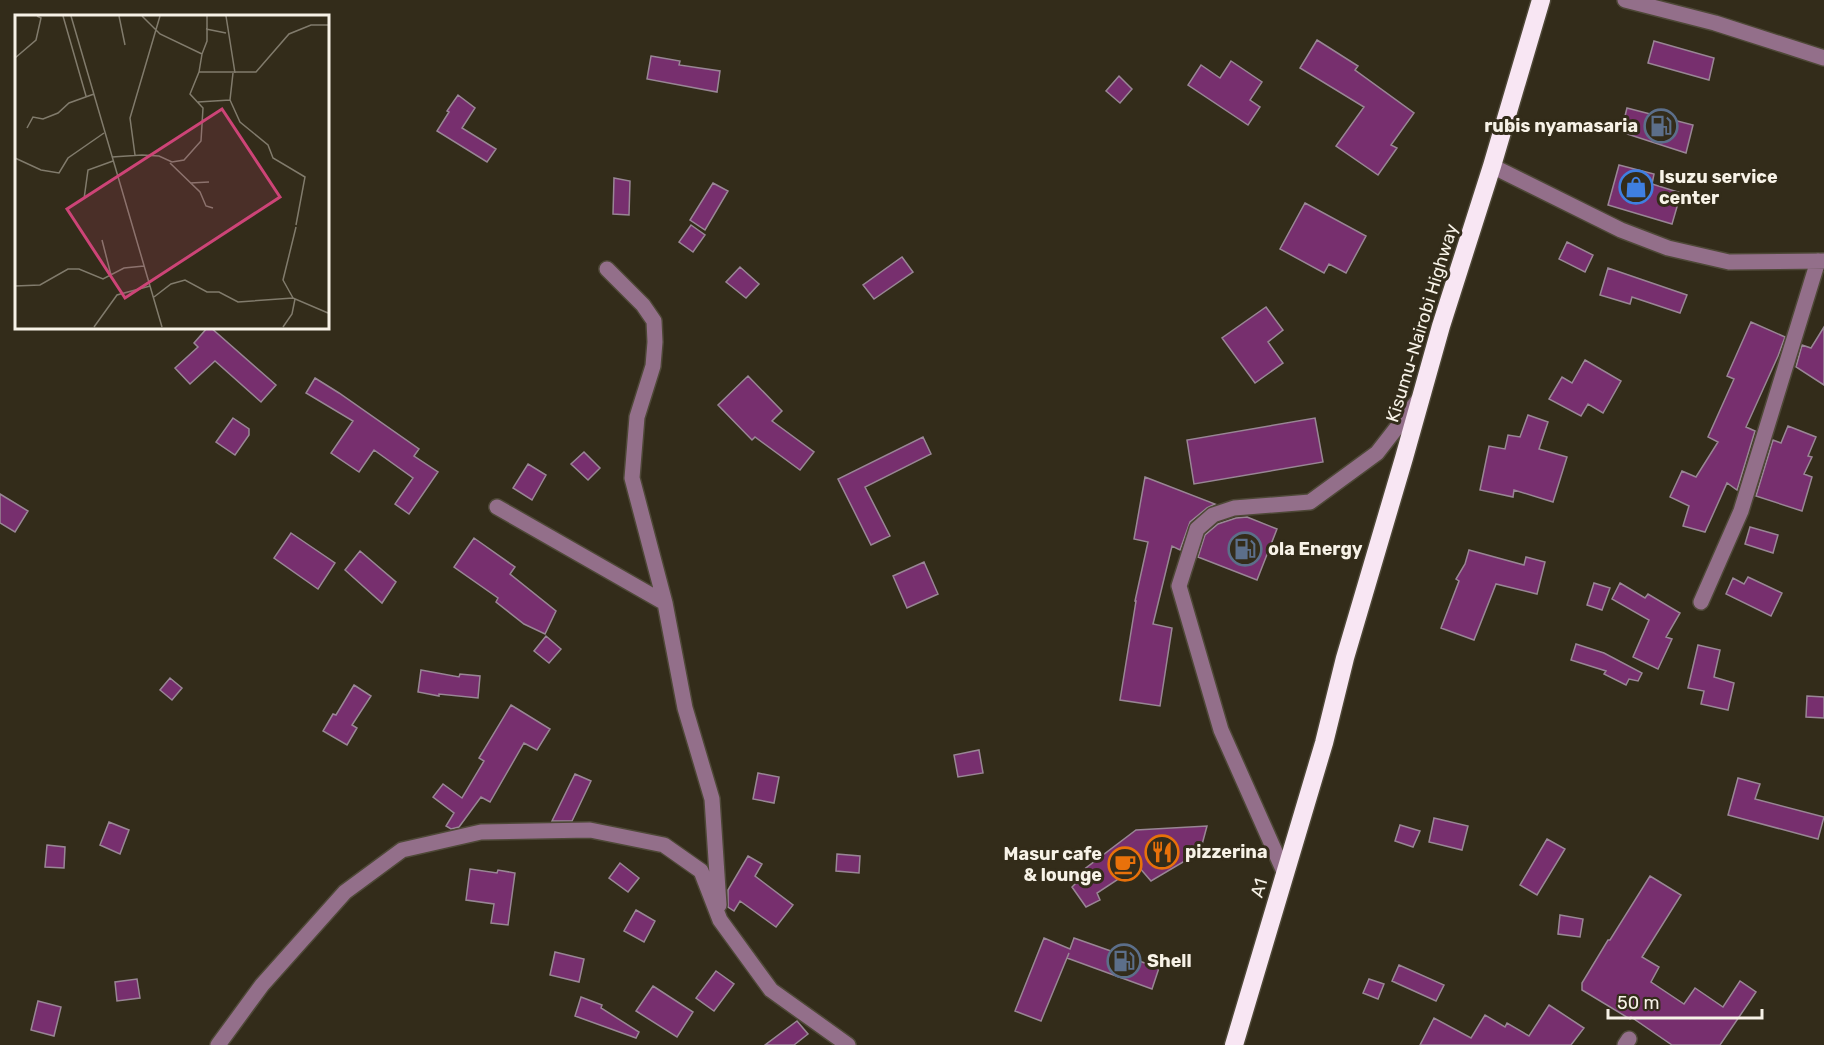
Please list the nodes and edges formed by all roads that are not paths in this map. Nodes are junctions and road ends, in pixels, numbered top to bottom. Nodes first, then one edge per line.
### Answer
1 (1542, 0) edge
2 (1625, 0) edge
3 (1824, 58) edge
4 (1492, 166) junction
5 (1821, 261) edge
6 (607, 269) dead end
7 (1422, 394) junction
8 (497, 507) dead end
9 (1701, 602) dead end
10 (665, 603) junction
11 (1324, 742) joint
12 (1285, 873) junction
13 (720, 920) junction
14 (218, 1045) edge
15 (848, 1045) edge
16 (1234, 1045) edge

1 - 4 highway, Kisumu-Nairobi Highway / A1
2 - 3 street
4 - 5 street
4 - 7 highway, Kisumu-Nairobi Highway / A1
5 - 9 street
6 - 10 street
7 - 11 highway, Kisumu-Nairobi Highway / A1
7 - 12 street
8 - 10 street
10 - 13 street
11 - 12 highway, A1 / A1
12 - 16 highway, A1 / A1
13 - 14 street
13 - 15 street

